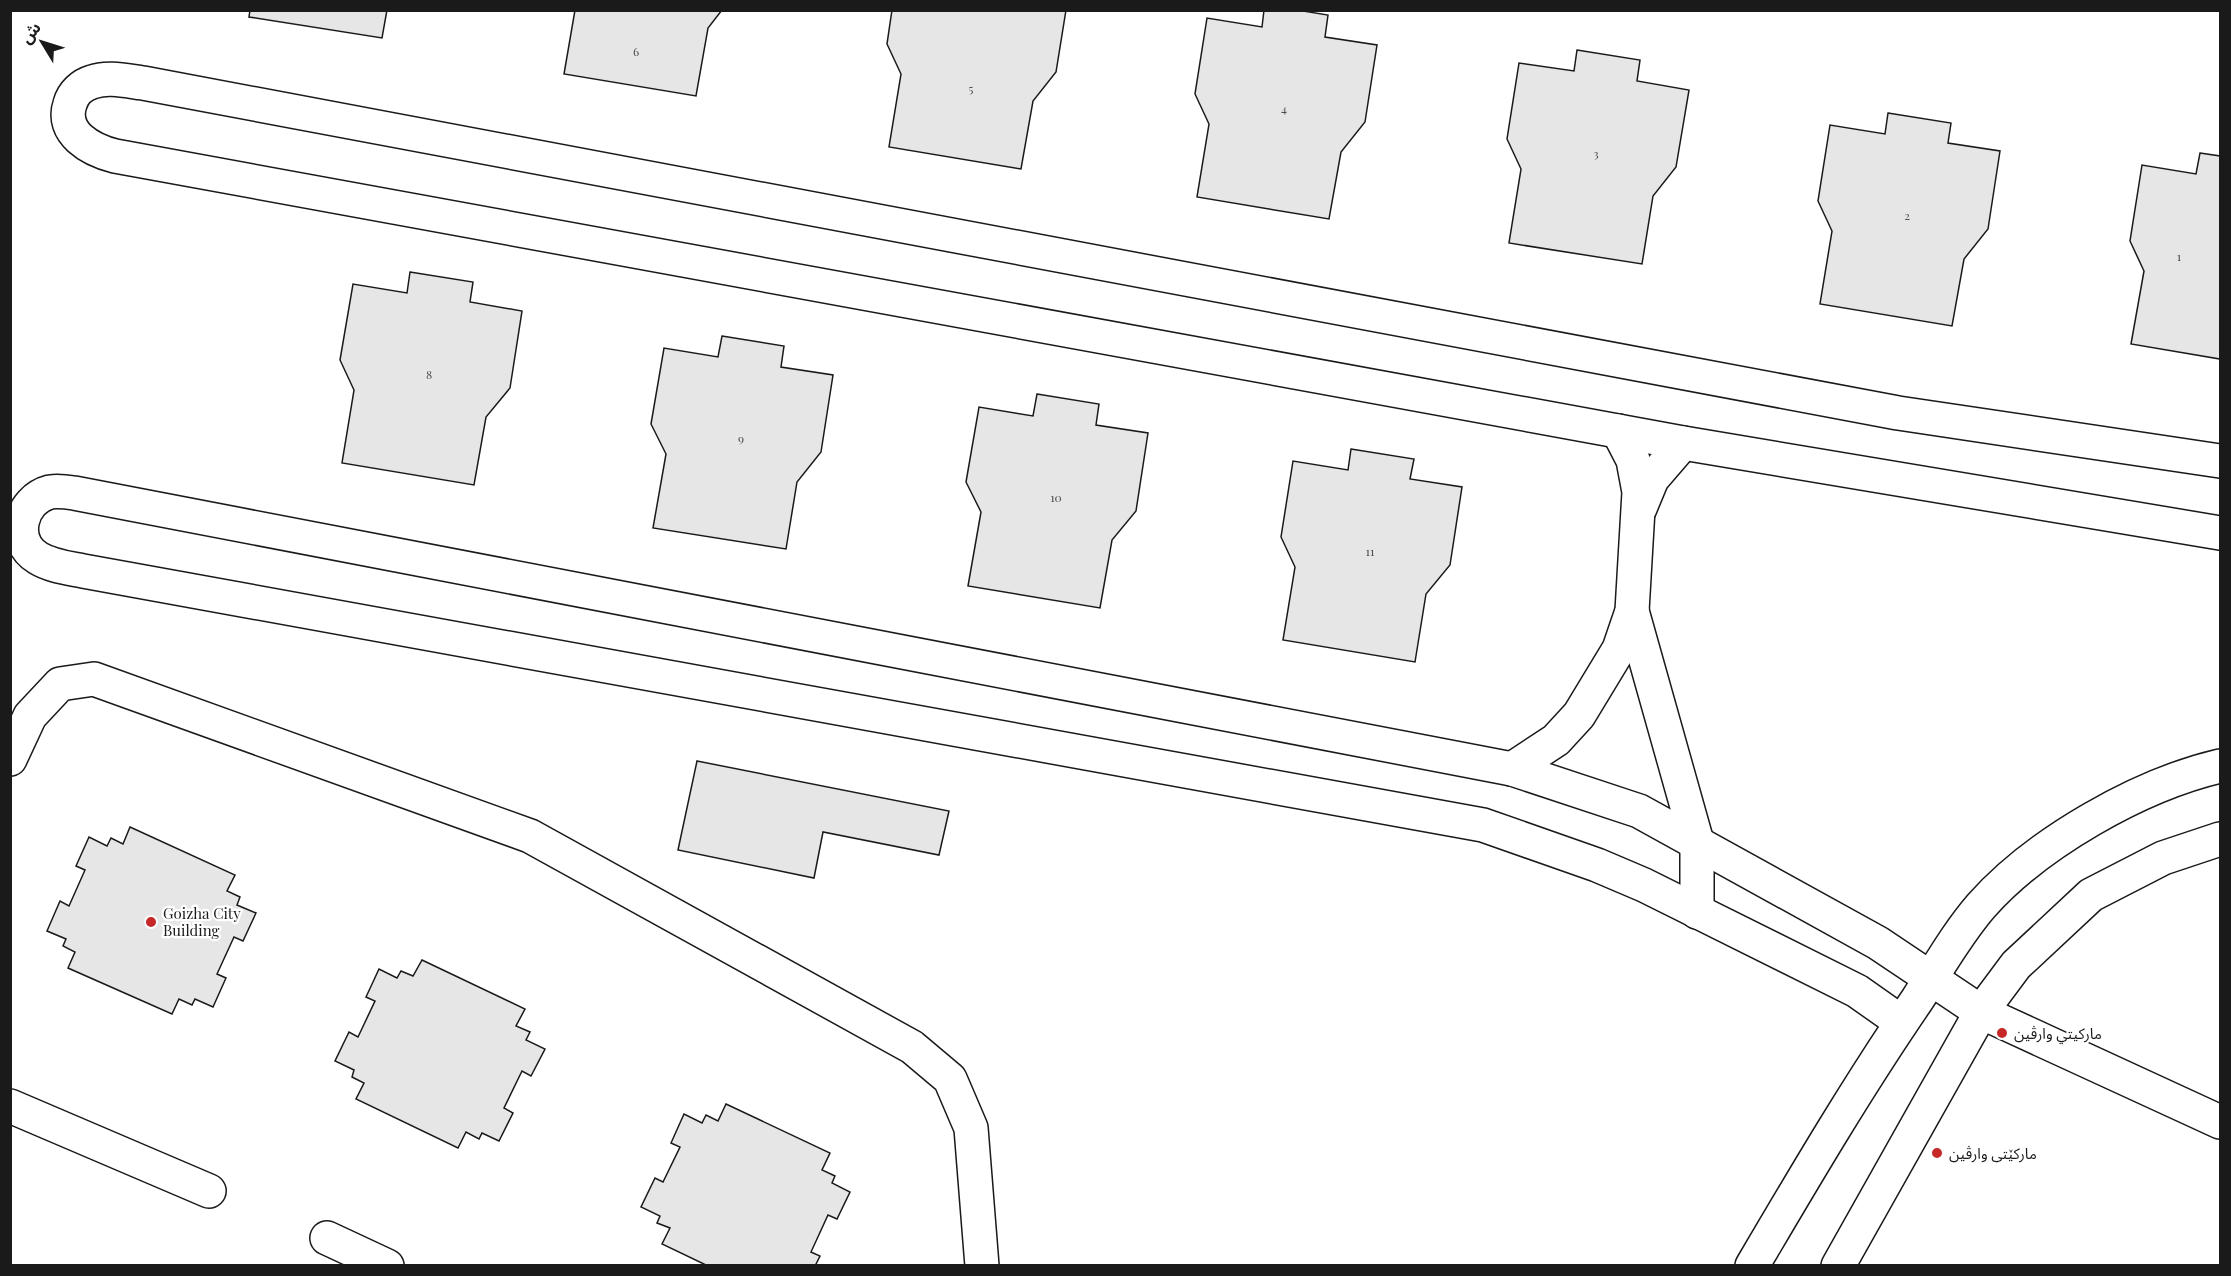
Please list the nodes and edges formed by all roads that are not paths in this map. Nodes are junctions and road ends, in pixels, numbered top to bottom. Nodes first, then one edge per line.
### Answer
1 (1618, 431) junction
2 (1683, 443) junction
3 (2220, 461) edge
4 (1640, 508) junction
5 (2220, 533) edge
6 (1632, 610) junction
7 (10, 759) edge
8 (2220, 766) edge
9 (1512, 770) junction
10 (2220, 839) edge
11 (1697, 842) junction
12 (1697, 912) junction
13 (1931, 979) junction
14 (1981, 1012) junction
15 (1901, 1022) junction
16 (10, 1106) edge
17 (2220, 1121) edge
18 (209, 1191) dead end
19 (327, 1238) dead end
20 (387, 1266) edge
21 (982, 1266) edge
22 (1752, 1266) edge
23 (1838, 1266) edge

1 - 2 street
1 - 3 street
1 - 4 street
2 - 4 street
2 - 5 street
4 - 6 street
6 - 9 street
6 - 11 street
7 - 21 street
8 - 13 street
9 - 11 street
9 - 12 street
10 - 14 street
11 - 12 street
11 - 13 street
12 - 15 street
13 - 14 street
13 - 15 street
14 - 17 street
14 - 23 street
15 - 22 street
16 - 18 street
19 - 20 street

